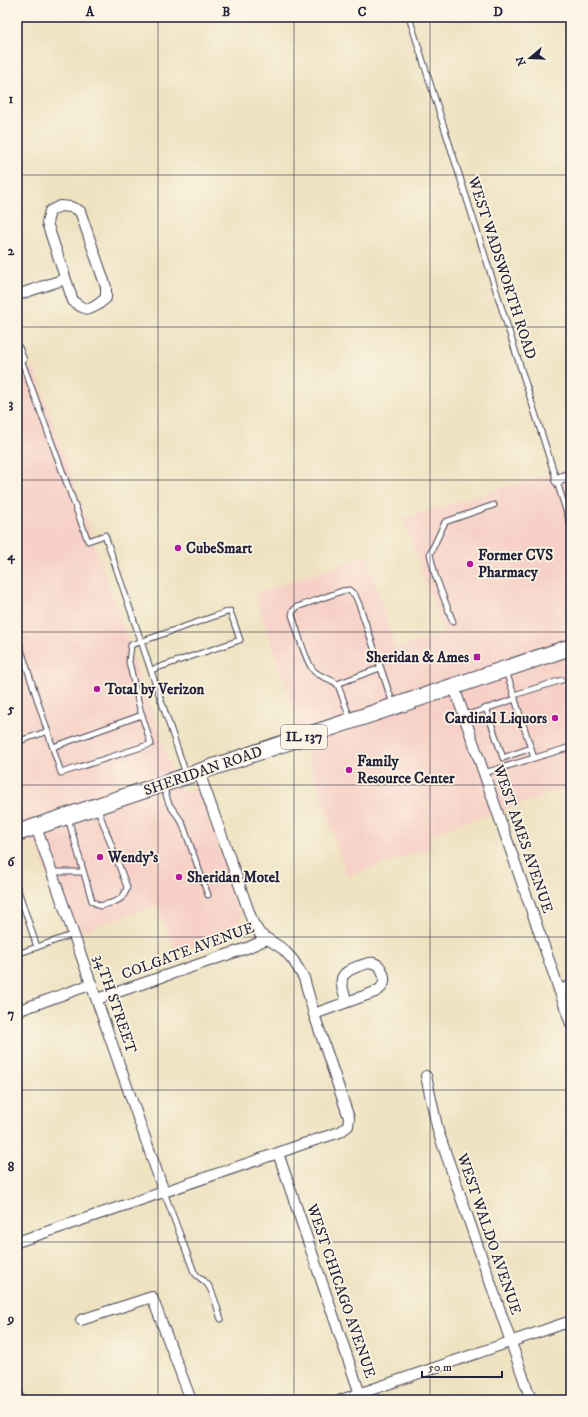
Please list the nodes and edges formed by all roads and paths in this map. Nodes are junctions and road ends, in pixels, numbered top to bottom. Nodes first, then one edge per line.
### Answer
1 (409, 17) edge
2 (65, 279) junction
3 (17, 295) edge
4 (17, 349) edge
5 (19, 360) edge
6 (571, 475) edge
7 (556, 480) junction
8 (494, 505) dead end
9 (571, 526) edge
10 (453, 622) dead end
11 (17, 637) edge
12 (141, 641) junction
13 (571, 647) edge
14 (20, 654) edge
15 (380, 668) junction
16 (151, 670) junction
17 (505, 670) junction
18 (562, 680) dead end
19 (337, 684) junction
20 (454, 687) junction
21 (514, 697) junction
22 (394, 707) junction
23 (486, 708) junction
24 (142, 715) junction
25 (464, 716) junction
26 (351, 721) junction
27 (48, 731) junction
28 (17, 742) edge
29 (53, 747) junction
30 (571, 747) edge
31 (531, 748) junction
32 (534, 758) junction
33 (193, 774) junction
34 (484, 774) junction
35 (162, 785) junction
36 (97, 807) junction
37 (67, 817) junction
38 (36, 827) junction
39 (17, 834) edge
40 (52, 872) junction
41 (83, 872) junction
42 (17, 887) edge
43 (208, 895) dead end
44 (74, 934) junction
45 (267, 938) junction
46 (37, 947) junction
47 (17, 954) edge
48 (92, 984) junction
49 (571, 986) edge
50 (559, 990) junction
51 (97, 999) junction
52 (347, 1002) junction
53 (17, 1011) edge
54 (314, 1014) junction
55 (571, 1024) edge
56 (426, 1076) dead end
57 (278, 1153) junction
58 (164, 1192) junction
59 (17, 1242) edge
60 (81, 1320) dead end
61 (221, 1320) dead end
62 (571, 1321) edge
63 (511, 1342) junction
64 (17, 1393) edge
65 (361, 1397) edge
66 (19, 1400) edge
67 (191, 1400) edge
68 (341, 1400) edge
69 (531, 1400) edge

1 - 7 lane, WEST WADSWORTH ROAD
2 - 2 street
2 - 3 street
4 - 5 street
5 - 12 lane
6 - 7 street
7 - 9 lane, WEST WADSWORTH ROAD
8 - 10 lane
11 - 14 lane
12 - 16 lane
12 - 16 lane
12 - 24 lane
13 - 17 main road, SHERIDAN ROAD / IL 137
14 - 27 lane
15 - 19 lane
15 - 19 lane
15 - 22 lane
16 - 33 lane
17 - 20 main road, SHERIDAN ROAD / IL 137
17 - 21 lane
18 - 21 lane
19 - 26 lane
20 - 22 main road, SHERIDAN ROAD / IL 137
20 - 25 street, WEST AMES AVENUE
21 - 23 lane
21 - 31 lane
22 - 26 main road, SHERIDAN ROAD / IL 137
23 - 25 lane
23 - 31 lane
24 - 29 lane
24 - 29 lane
25 - 34 street, WEST AMES AVENUE
26 - 33 main road, SHERIDAN ROAD / IL 137
27 - 28 lane
27 - 29 lane
30 - 32 lane
31 - 32 lane
32 - 34 lane
33 - 35 main road, SHERIDAN ROAD / IL 137
33 - 45 street
34 - 50 street, WEST AMES AVENUE
35 - 36 main road, SHERIDAN ROAD / IL 137
35 - 43 lane
36 - 37 main road, SHERIDAN ROAD / IL 137
36 - 41 lane
37 - 38 main road, SHERIDAN ROAD / IL 137
37 - 41 lane
38 - 39 main road, SHERIDAN ROAD / IL 137
38 - 40 street, 34TH STREET
40 - 41 lane
40 - 44 street, 34TH STREET
42 - 46 lane
44 - 46 lane
44 - 48 street, 34TH STREET
45 - 51 street, COLGATE AVENUE
45 - 54 street
46 - 47 lane
48 - 51 street, 34TH STREET
48 - 53 street
49 - 50 street
50 - 55 street, WEST AMES AVENUE
51 - 58 street, 34TH STREET
52 - 52 street
52 - 54 street
54 - 57 street
56 - 63 street, WEST WALDO AVENUE
57 - 58 street
57 - 65 street, WEST CHICAGO AVENUE
58 - 59 street
58 - 61 lane
60 - 67 street
62 - 63 street
63 - 65 street
63 - 69 street, WEST WALDO AVENUE
64 - 66 street
65 - 68 street

